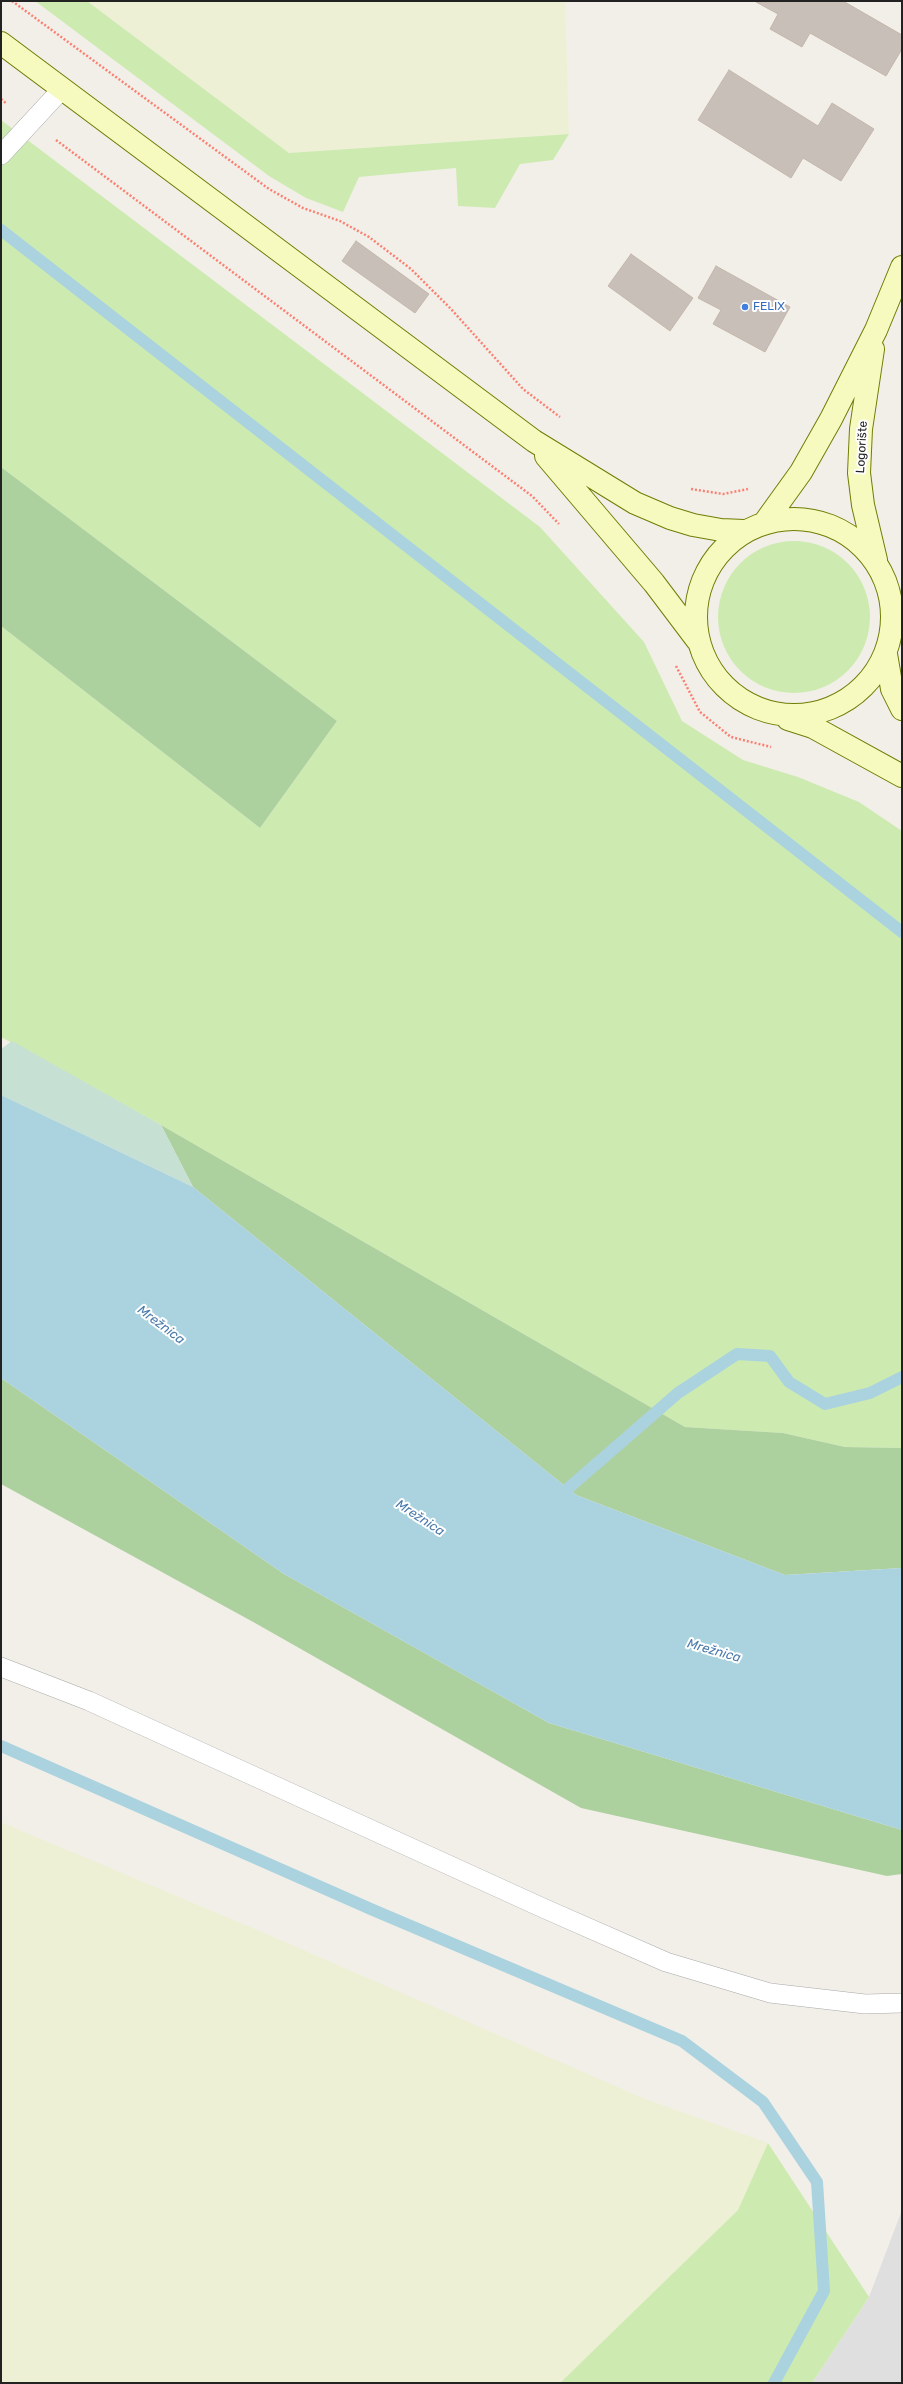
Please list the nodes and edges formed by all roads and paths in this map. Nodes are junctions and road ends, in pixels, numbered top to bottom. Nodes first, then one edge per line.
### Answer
1 (12, 1) edge
2 (1, 43) edge
3 (63, 88) junction
4 (1, 99) edge
5 (31, 121) junction
6 (1, 155) edge
7 (902, 267) edge
8 (876, 330) junction
9 (567, 422) dead end
10 (534, 441) junction
11 (684, 487) dead end
12 (751, 487) dead end
13 (765, 522) junction
14 (564, 529) dead end
15 (744, 531) junction
16 (877, 563) junction
17 (697, 640) junction
18 (886, 654) junction
19 (676, 665) dead end
20 (902, 709) edge
21 (771, 714) junction
22 (773, 748) dead end
23 (902, 776) edge
24 (1, 1667) edge
25 (902, 2003) edge

1 - 9 path
2 - 3 main road
3 - 5 lane
3 - 10 main road
4 - 5 path
5 - 6 lane
5 - 14 path
7 - 8 main road, Logorište
8 - 13 main road, Logorište
8 - 16 main road, Logorište
10 - 15 main road
10 - 17 main road
11 - 12 path
13 - 15 main road
13 - 16 main road
15 - 17 main road
16 - 18 main road
17 - 21 main road
18 - 20 main road
18 - 21 main road
19 - 22 path
21 - 23 main road
24 - 25 lane

